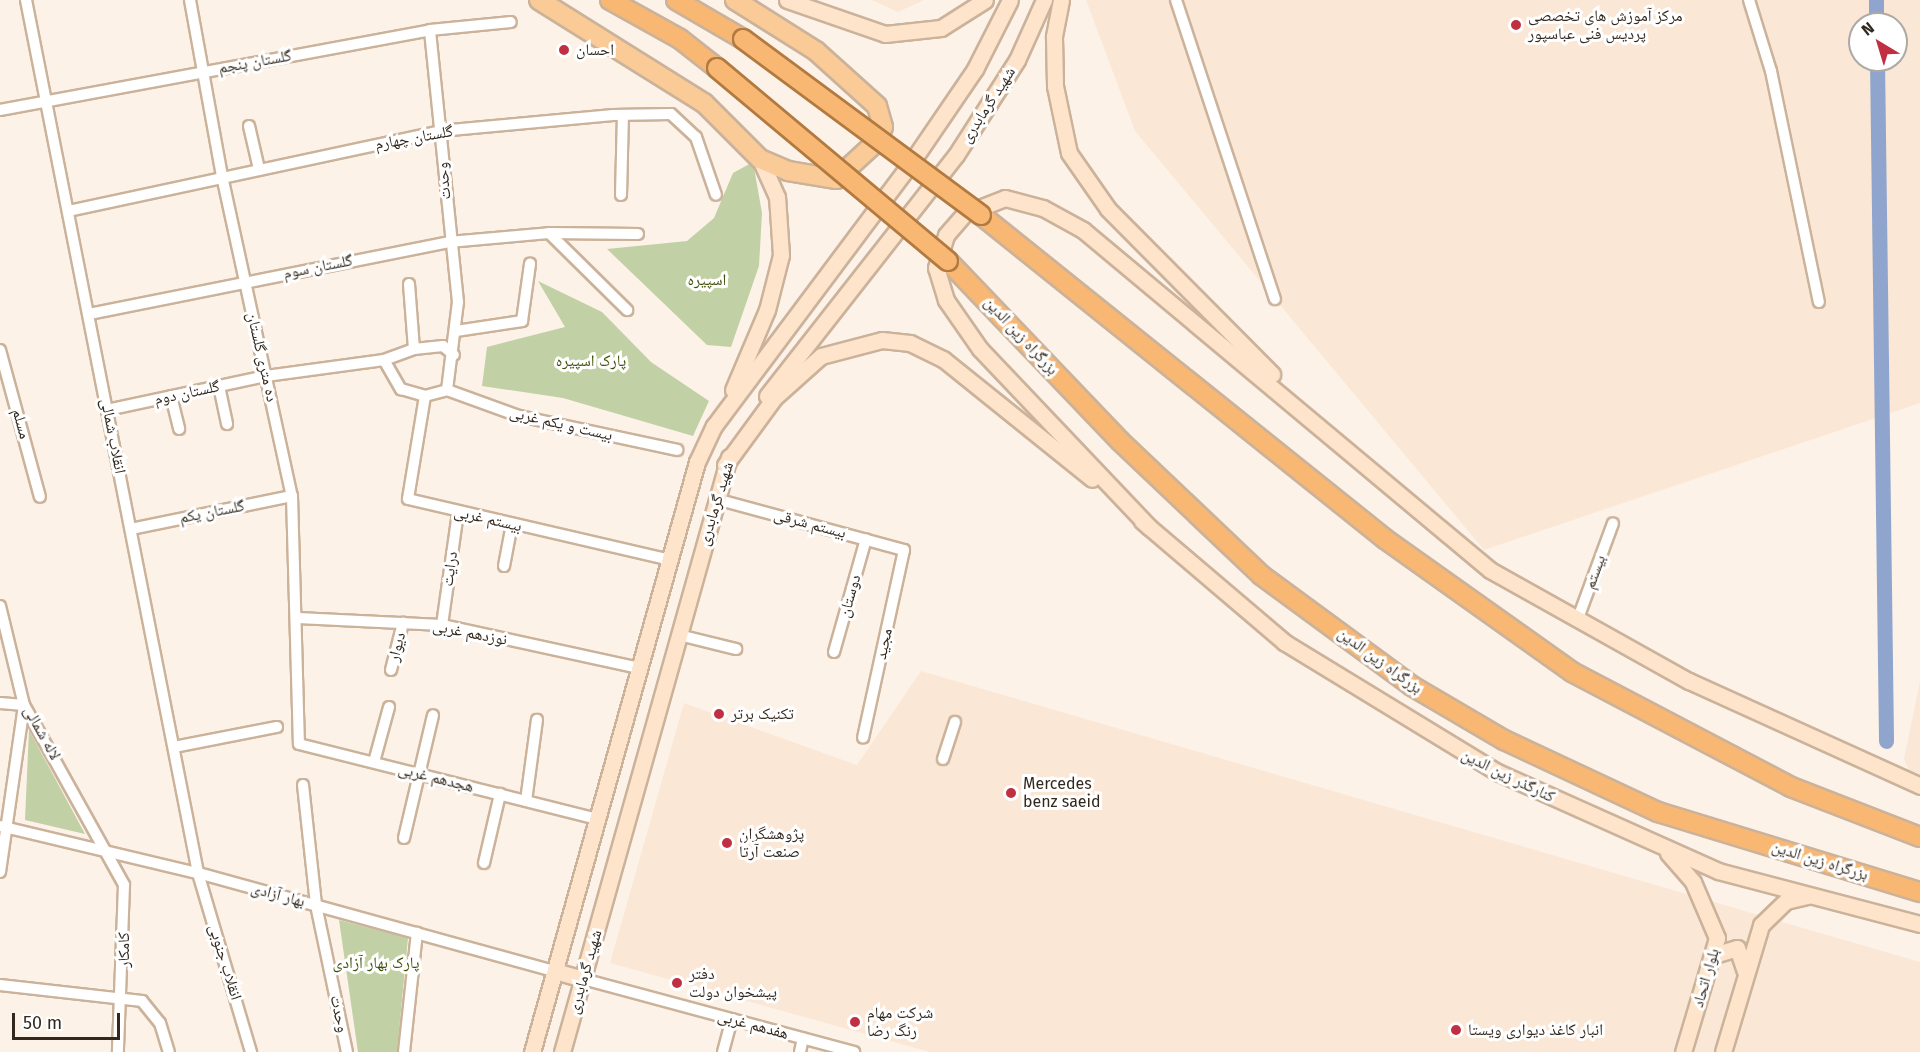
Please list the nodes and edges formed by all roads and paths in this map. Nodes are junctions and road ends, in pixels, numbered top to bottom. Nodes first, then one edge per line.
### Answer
1 (26, 0) edge
2 (190, 0) edge
3 (539, 0) edge
4 (610, 0) edge
5 (676, 0) edge
6 (735, 0) edge
7 (788, 0) edge
8 (986, 0) edge
9 (1011, 0) edge
10 (1044, 0) edge
11 (1061, 0) edge
12 (1176, 0) edge
13 (1749, 0) edge
14 (511, 22) dead end
15 (430, 30) junction
16 (202, 71) junction
17 (47, 101) junction
18 (0, 110) edge
19 (623, 115) junction
20 (249, 126) dead end
21 (440, 131) junction
22 (760, 159) junction
23 (259, 169) junction
24 (222, 176) junction
25 (621, 195) dead end
26 (716, 195) dead end
27 (69, 211) junction
28 (549, 233) junction
29 (638, 234) dead end
30 (450, 242) junction
31 (530, 264) dead end
32 (244, 282) junction
33 (409, 284) dead end
34 (1275, 299) dead end
35 (1819, 302) dead end
36 (627, 310) dead end
37 (89, 314) junction
38 (456, 331) junction
39 (414, 349) junction
40 (0, 350) edge
41 (454, 355) junction
42 (384, 360) junction
43 (266, 376) junction
44 (219, 386) junction
45 (447, 390) junction
46 (171, 396) junction
47 (425, 396) junction
48 (107, 410) junction
49 (723, 414) junction
50 (227, 424) dead end
51 (179, 429) dead end
52 (1344, 446) junction
53 (677, 450) dead end
54 (725, 465) junction
55 (292, 496) junction
56 (40, 497) dead end
57 (716, 499) junction
58 (458, 512) junction
59 (1614, 523) dead end
60 (512, 524) junction
61 (1149, 527) junction
62 (131, 529) junction
63 (866, 539) junction
64 (904, 550) joint
65 (670, 560) junction
66 (504, 566) dead end
67 (0, 606) edge
68 (298, 618) junction
69 (1577, 621) junction
70 (403, 623) junction
71 (442, 625) junction
72 (679, 635) junction
73 (0, 644) edge
74 (14, 645) junction
75 (736, 649) dead end
76 (834, 652) dead end
77 (640, 669) junction
78 (391, 670) dead end
79 (0, 703) edge
80 (24, 705) junction
81 (389, 707) dead end
82 (434, 715) dead end
83 (297, 718) joint
84 (537, 720) dead end
85 (955, 722) dead end
86 (277, 727) dead end
87 (863, 738) dead end
88 (174, 747) junction
89 (943, 759) dead end
90 (374, 762) junction
91 (419, 774) junction
92 (303, 785) dead end
93 (1920, 786) edge
94 (500, 794) junction
95 (526, 801) junction
96 (598, 819) junction
97 (5, 827) edge
98 (1920, 837) edge
99 (404, 838) dead end
100 (1662, 847) junction
101 (109, 851) junction
102 (484, 863) dead end
103 (0, 872) edge
104 (198, 873) junction
105 (1920, 892) edge
106 (1809, 895) junction
107 (316, 905) junction
108 (1920, 924) edge
109 (417, 933) junction
110 (1714, 955) junction
111 (555, 970) junction
112 (1745, 971) junction
113 (583, 979) junction
114 (0, 985) edge
115 (123, 996) junction
116 (732, 1019) junction
117 (803, 1038) junction
118 (118, 1052) edge
119 (170, 1052) edge
120 (251, 1052) edge
121 (347, 1052) edge
122 (404, 1052) edge
123 (532, 1052) edge
124 (562, 1052) edge
125 (723, 1052) edge
126 (800, 1052) edge
127 (854, 1052) edge
128 (1683, 1052) edge
129 (1723, 1052) edge

1 - 17 street, انقلاب شمالی
2 - 16 street, ده متری گلستان
3 - 22 main road
4 - 105 highway, بزرگراه زین الدین, bridge
5 - 98 highway, bridge
6 - 22 main road
7 - 8 main road
9 - 49 main road, شهید گرمابدری
10 - 54 main road, شهید گرمابدری
11 - 52 main road
12 - 34 street
13 - 35 street
14 - 15 street, گلستان پنجم
15 - 16 street, گلستان پنجم
15 - 21 street, وحدت
16 - 17 street, گلستان پنجم
16 - 24 street, ده متری گلستان
17 - 18 street, گلستان پنجم
17 - 27 street, انقلاب شمالی
19 - 21 street, گلستان چهارم
19 - 25 street
19 - 26 street, گلستان چهارم
20 - 23 street
21 - 23 street, گلستان چهارم
21 - 30 street, وحدت
22 - 49 main road
23 - 24 street, گلستان چهارم
24 - 27 street, گلستان چهارم
24 - 32 street, ده متری گلستان
27 - 37 street, انقلاب شمالی
28 - 29 street, گلستان سوم
28 - 30 street, گلستان سوم
28 - 36 street
30 - 32 street, گلستان سوم
30 - 38 street, وحدت
31 - 38 street
32 - 37 street, گلستان سوم
32 - 43 street, ده متری گلستان
33 - 39 street
37 - 48 street, انقلاب شمالی
38 - 41 street, وحدت
39 - 41 street
39 - 42 street
40 - 56 street, مسلم
41 - 45 street, وحدت
42 - 43 street
42 - 47 street
43 - 44 street, گلستان دوم
43 - 55 street, ده متری گلستان
44 - 46 street, گلستان دوم
44 - 50 street
45 - 47 street
45 - 53 street, بیست و یکم غربی
46 - 48 street, گلستان دوم
46 - 51 street
47 - 58 street, بیستم غربی
48 - 62 street, انقلاب شمالی
49 - 65 main road, شهید گرمابدری
52 - 61 main road
52 - 69 main road
54 - 57 main road, شهید گرمابدری
54 - 61 main road
55 - 62 street, گلستان یکم
55 - 68 street, ده متری گلستان
57 - 63 street, بیستم شرقی
57 - 72 main road, شهید گرمابدری
58 - 60 street, بیستم غربی
58 - 71 street, درایت
59 - 69 street, بیستم
60 - 65 street, بیستم غربی
60 - 66 street
61 - 100 main road, کنارگذر زین الدین
62 - 88 street, انقلاب شمالی
63 - 64 street, بیستم شرقی
63 - 76 street, دوستان
64 - 87 street, مجید
65 - 77 main road, شهید گرمابدری
67 - 74 street, لاله شمالی
68 - 70 street, نوزدهم غربی
68 - 83 street, ده متری گلستان
69 - 93 main road
70 - 71 street, نوزدهم غربی
70 - 78 street, دیوار
71 - 77 street, نوزدهم غربی
72 - 75 street
72 - 113 main road, شهید گرمابدری
73 - 74 street
74 - 80 street, لاله شمالی
77 - 96 main road, شهید گرمابدری
79 - 80 street
80 - 97 street
80 - 101 street, لاله شمالی
81 - 90 street
82 - 91 street
83 - 90 street, هجدهم غربی
84 - 95 street
85 - 89 street
86 - 88 street
88 - 104 street, انقلاب شمالی
90 - 91 street, هجدهم غربی
91 - 94 street, هجدهم غربی
91 - 99 street
92 - 107 street
94 - 95 street, هجدهم غربی
94 - 102 street
95 - 96 street, هجدهم غربی
96 - 111 main road, شهید گرمابدری
97 - 101 street, بهار آزادی
97 - 103 street
100 - 106 main road, کنارگذر زین الدین
100 - 110 main road, بلوار اتحاد
101 - 104 street, بهار آزادی
101 - 115 street, کامکار
104 - 107 street, بهار آزادی
104 - 120 street, انقلاب جنوبی
106 - 108 main road, کنارگذر زین الدین
106 - 112 main road
107 - 109 street, بهار آزادی
107 - 121 street, وحدت
109 - 111 street, بهار آزادی
109 - 122 street
110 - 112 main road
110 - 128 main road, بلوار اتحاد
111 - 113 main road
111 - 123 main road, شهید گرمابدری
112 - 129 main road
113 - 116 street, هفدهم غربی
113 - 124 main road, شهید گرمابدری
114 - 115 street
115 - 118 street, کامکار
115 - 119 street
116 - 117 street, هفدهم غربی
116 - 125 street
117 - 126 street
117 - 127 street, هفدهم غربی

